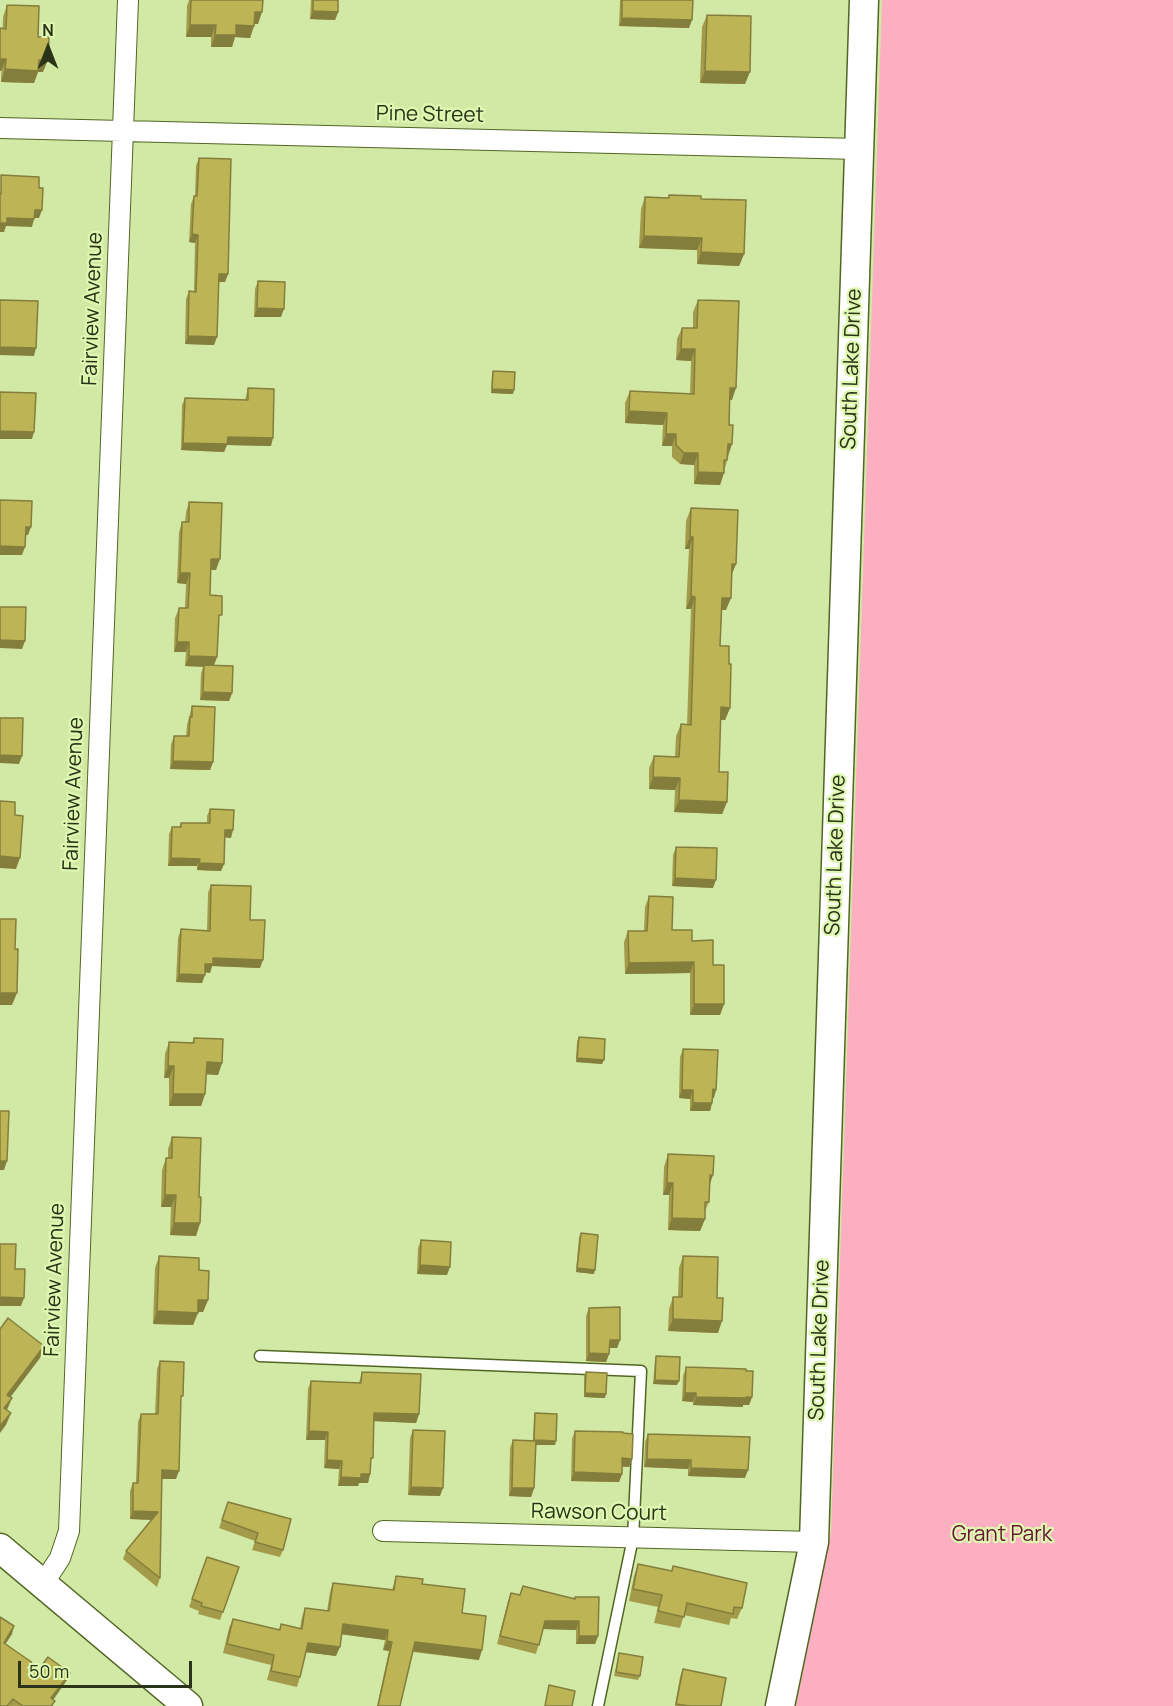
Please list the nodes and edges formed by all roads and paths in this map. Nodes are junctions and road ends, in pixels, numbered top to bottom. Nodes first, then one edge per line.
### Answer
1 (128, 0) edge
2 (864, 0) edge
3 (0, 128) edge
4 (124, 132) junction
5 (860, 149) junction
6 (260, 1356) dead end
7 (383, 1531) dead end
8 (633, 1538) junction
9 (814, 1542) junction
10 (0, 1548) edge
11 (43, 1584) junction
12 (188, 1706) edge
13 (598, 1706) edge
14 (780, 1706) edge

1 - 4 street, Fairview Avenue
2 - 5 street, South Lake Drive
3 - 4 street, Pine Street
4 - 5 street, Pine Street
4 - 11 street, Fairview Avenue
5 - 9 street, South Lake Drive
6 - 8 lane
7 - 8 street, Rawson Court
8 - 9 street, Rawson Court
8 - 13 lane
9 - 14 street, South Lake Drive
10 - 11 street
11 - 12 street

